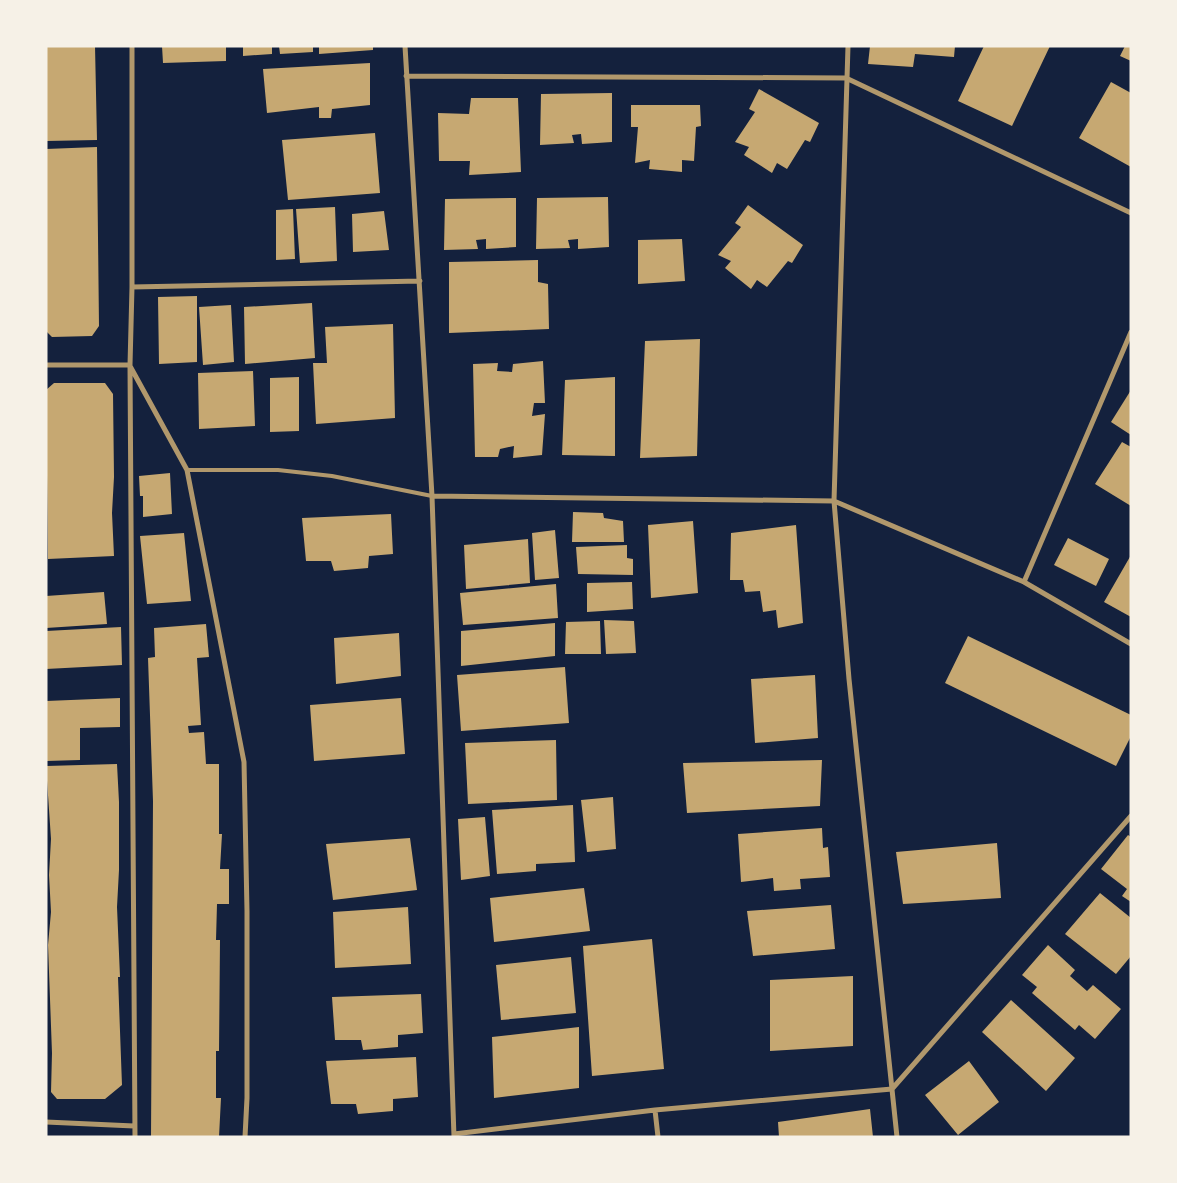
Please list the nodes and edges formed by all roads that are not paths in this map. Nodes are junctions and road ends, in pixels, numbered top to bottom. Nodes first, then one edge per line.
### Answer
1 (132, 46) edge
2 (405, 46) edge
3 (848, 46) edge
4 (406, 76) junction
5 (846, 78) junction
6 (1131, 213) edge
7 (420, 281) junction
8 (132, 287) junction
9 (1131, 332) edge
10 (46, 365) edge
11 (130, 365) junction
12 (187, 470) junction
13 (432, 496) junction
14 (834, 501) junction
15 (1024, 582) junction
16 (1131, 644) edge
17 (1131, 816) edge
18 (892, 1089) junction
19 (654, 1110) junction
20 (46, 1122) edge
21 (134, 1126) junction
22 (454, 1135) edge
23 (134, 1137) edge
24 (246, 1137) edge
25 (658, 1137) edge
26 (897, 1137) edge

1 - 8 street
2 - 4 street
3 - 5 street
4 - 5 street
4 - 7 street
5 - 6 street
5 - 14 street
7 - 8 street
7 - 13 street
8 - 11 street
9 - 15 street
10 - 11 street
11 - 12 street
11 - 21 street
12 - 13 lane
12 - 24 street
13 - 14 street
13 - 22 street
14 - 15 street
14 - 18 street
15 - 16 street
17 - 18 street
18 - 19 street
18 - 26 street
19 - 22 street
19 - 25 street
20 - 21 street
21 - 23 street

